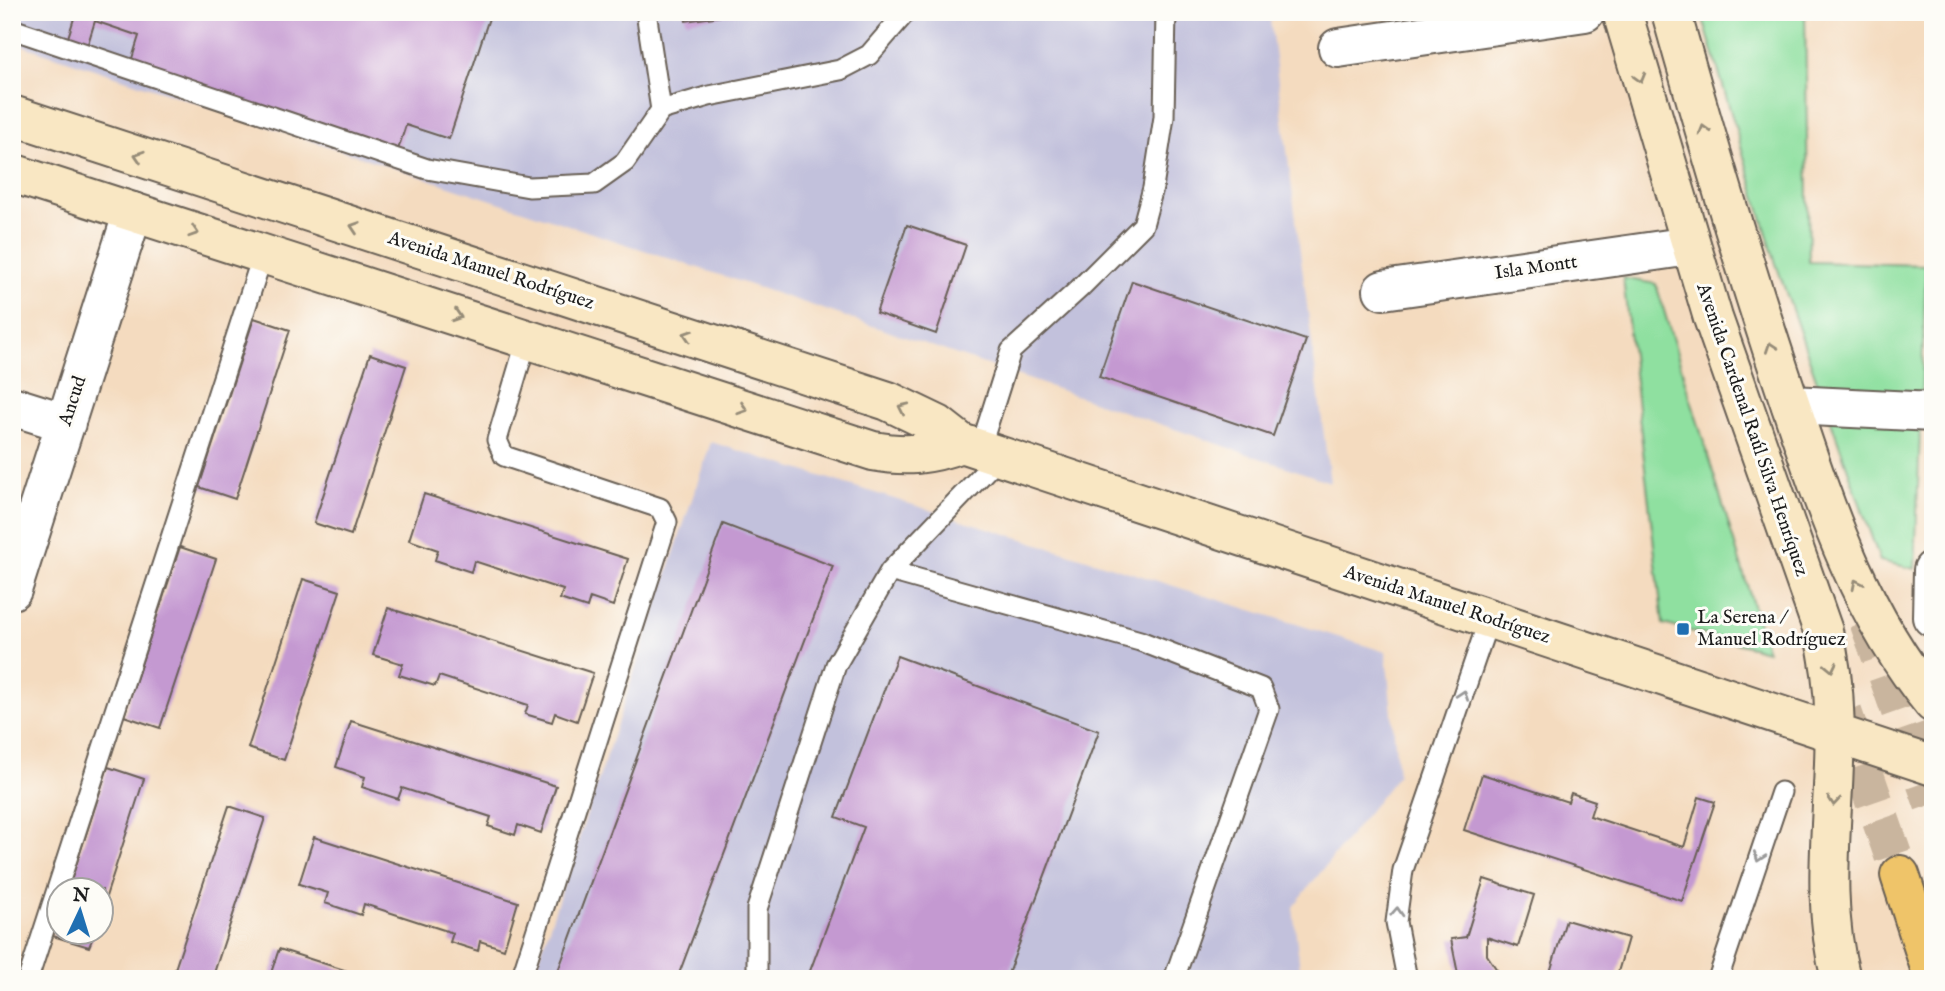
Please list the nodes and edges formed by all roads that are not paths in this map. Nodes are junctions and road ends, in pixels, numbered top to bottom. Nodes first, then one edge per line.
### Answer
1 (646, 12) edge
2 (906, 12) edge
3 (1166, 12) edge
4 (1585, 12) edge
5 (1622, 12) edge
6 (1671, 12) edge
7 (12, 30) edge
8 (1338, 48) dead end
9 (662, 110) junction
10 (12, 115) edge
11 (12, 173) edge
12 (208, 178) junction
13 (142, 215) junction
14 (1690, 246) junction
15 (263, 254) junction
16 (458, 260) junction
17 (1383, 290) dead end
18 (403, 299) junction
19 (527, 339) junction
20 (1791, 405) junction
21 (12, 406) edge
22 (1933, 412) edge
23 (66, 423) junction
24 (980, 449) junction
25 (890, 570) junction
26 (1933, 570) edge
27 (12, 590) edge
28 (1932, 617) edge
29 (1489, 619) junction
30 (1933, 703) edge
31 (1836, 733) junction
32 (1933, 766) edge
33 (1781, 792) dead end
34 (1899, 876) tunnel mouth
35 (1933, 977) edge
36 (28, 979) edge
37 (521, 979) edge
38 (760, 979) edge
39 (1174, 979) edge
40 (1408, 979) edge
41 (1718, 979) edge
42 (1841, 979) edge

1 - 9 lane
2 - 9 lane
3 - 24 lane
4 - 8 street
5 -> 14 main road, Avenida Cardenal Raúl Silva Henríquez
20 -> 6 main road
7 - 9 lane
12 -> 10 main road, Avenida Manuel Rodríguez
11 - 13 main road
12 - 13 main road
16 -> 12 main road, Avenida Manuel Rodríguez
13 -> 15 main road
13 - 23 street, Ancud
14 - 17 street, Isla Montt
14 -> 31 main road, Avenida Cardenal Raúl Silva Henríquez
15 - 18 main road
15 - 36 lane
16 - 18 main road
24 -> 16 main road, Avenida Manuel Rodríguez
18 -> 19 main road
19 -> 24 main road
19 - 37 lane
20 - 22 street
30 -> 20 main road
21 - 23 street
23 - 27 street, Ancud
24 - 25 lane
24 - 29 main road, Avenida Manuel Rodríguez
25 - 38 lane
25 - 39 lane
26 - 28 street
29 - 31 main road, Avenida Manuel Rodríguez
40 -> 29 lane
31 - 32 main road, Avenida Manuel Rodríguez
31 -> 42 main road, Avenida Cardenal Raúl Silva Henríquez
33 -> 41 lane
34 - 35 highway

